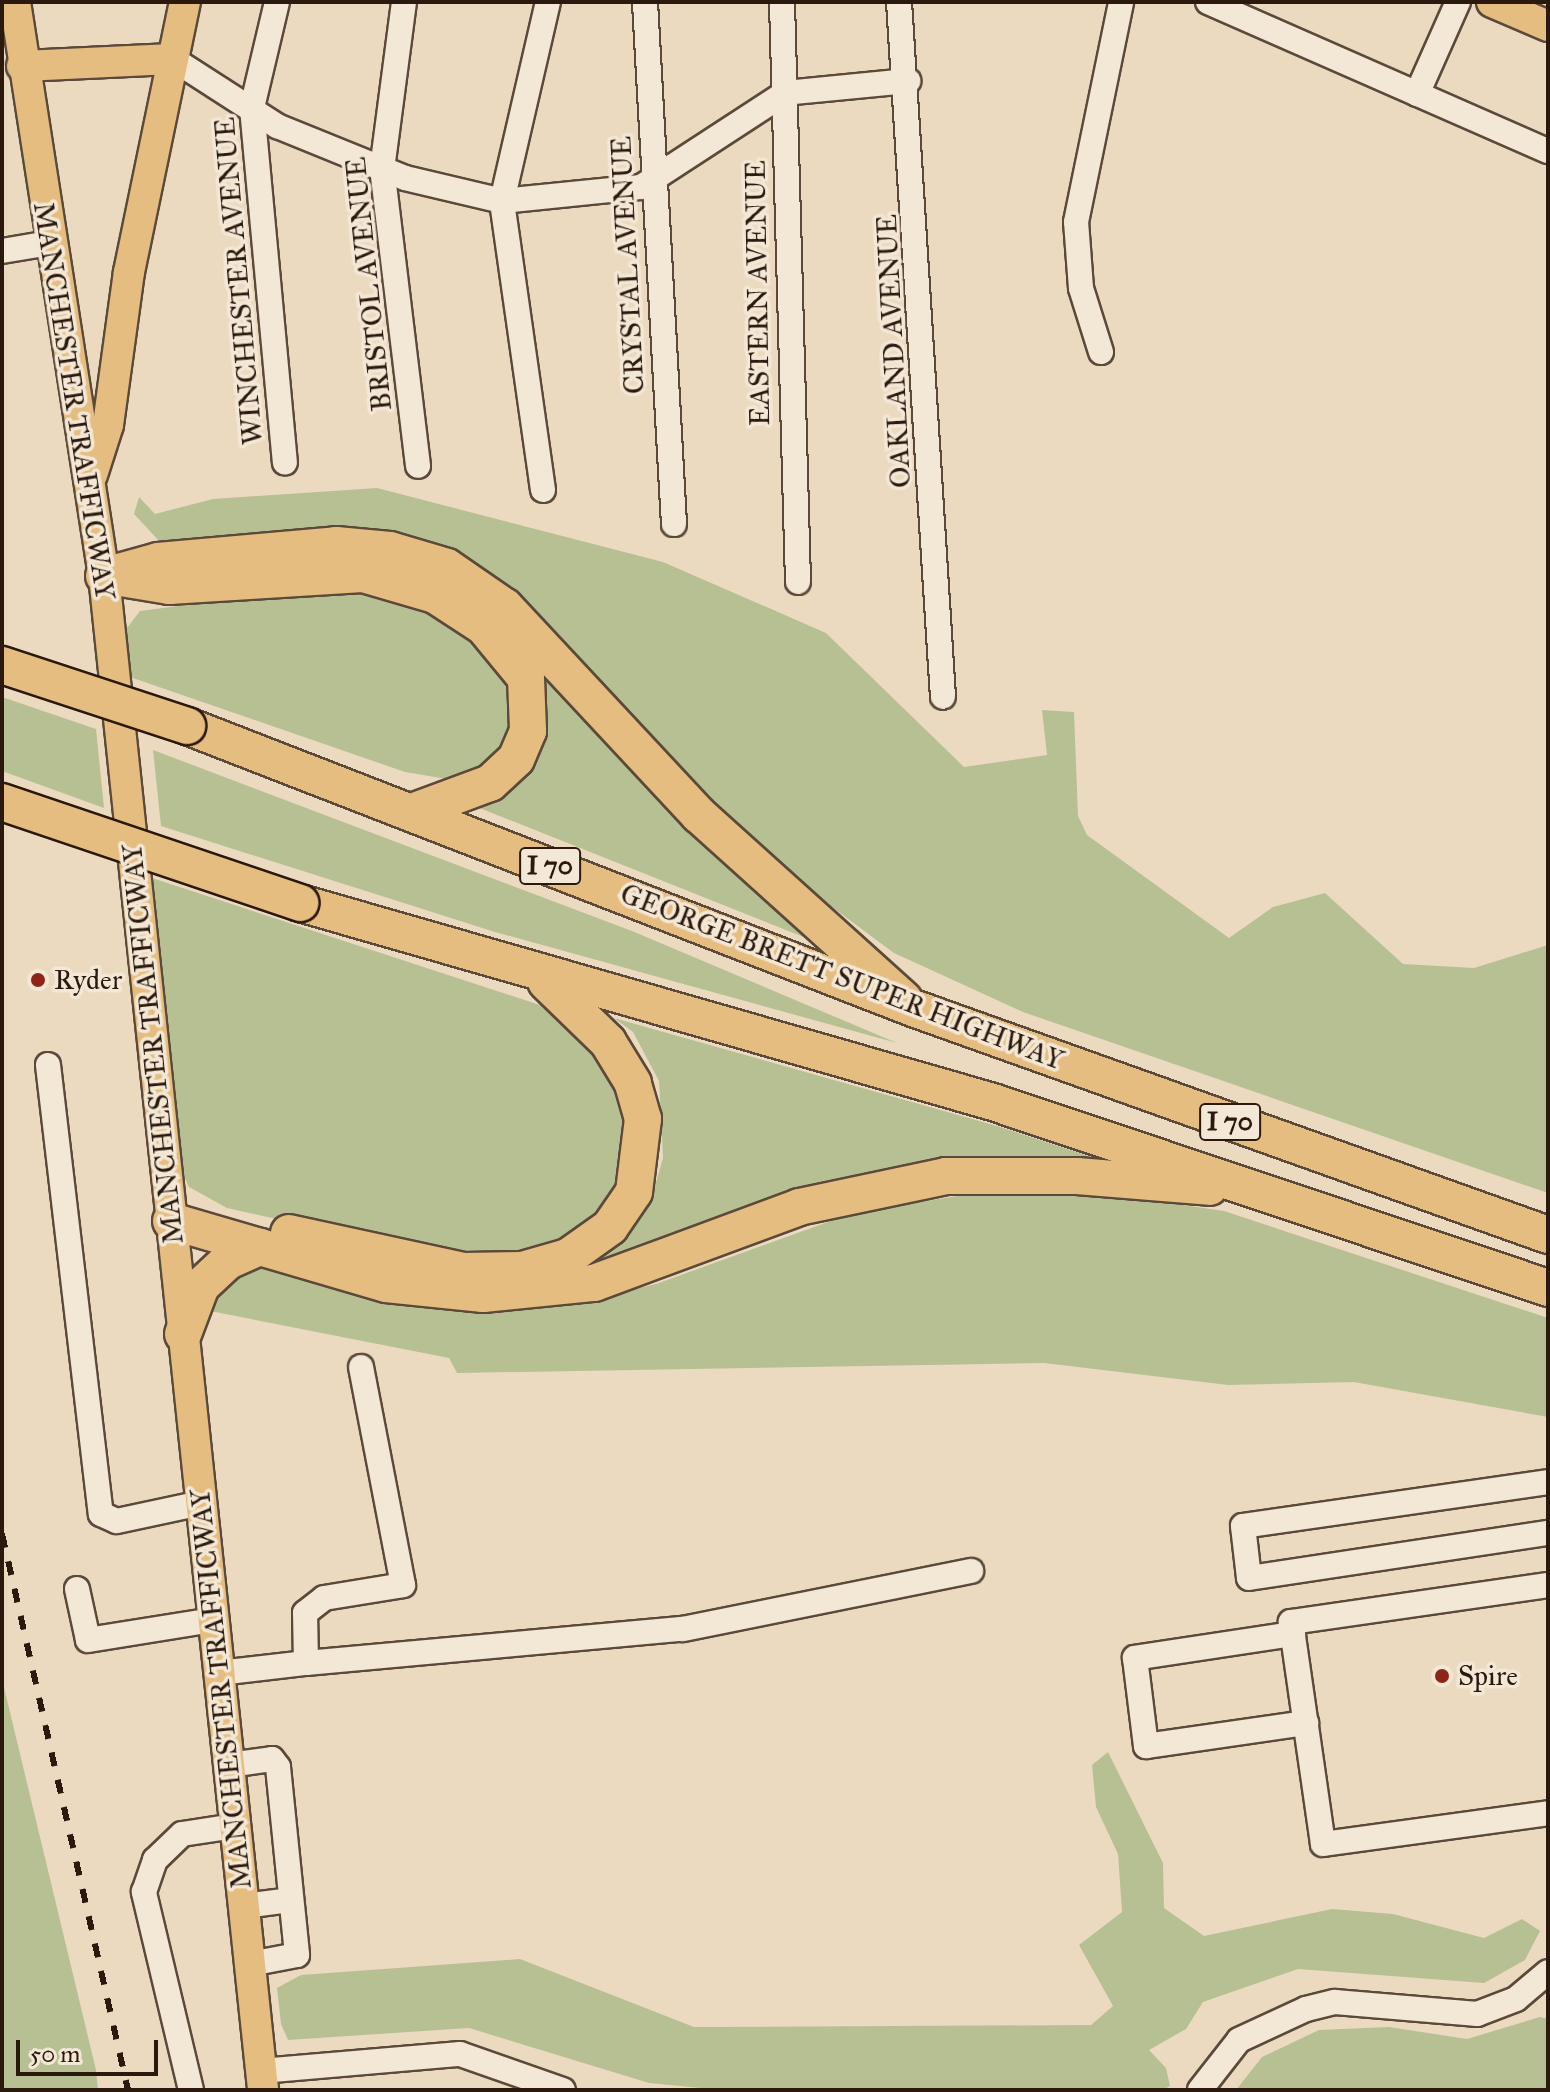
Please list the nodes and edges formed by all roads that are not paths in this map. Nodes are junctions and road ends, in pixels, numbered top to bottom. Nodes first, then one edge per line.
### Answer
1 (15, 2) edge
2 (185, 2) edge
3 (277, 2) edge
4 (404, 2) edge
5 (548, 2) edge
6 (645, 2) edge
7 (782, 2) edge
8 (899, 2) edge
9 (1121, 2) edge
10 (1208, 2) edge
11 (1458, 2) edge
12 (1492, 2) edge
13 (2, 5) edge
14 (1548, 26) edge
15 (173, 59) junction
16 (22, 66) junction
17 (908, 81) junction
18 (785, 93) junction
19 (1417, 94) junction
20 (252, 108) junction
21 (1548, 151) edge
22 (382, 168) junction
23 (653, 183) junction
24 (502, 201) junction
25 (50, 243) junction
26 (2, 251) edge
27 (1101, 352) dead end
28 (285, 462) dead end
29 (418, 466) dead end
30 (90, 481) junction
31 (543, 490) dead end
32 (674, 524) dead end
33 (104, 576) junction
34 (798, 582) dead end
35 (2, 665) edge
36 (943, 697) dead end
37 (2, 802) edge
38 (412, 812) junction
39 (539, 976) junction
40 (913, 1008) junction
41 (48, 1065) dead end
42 (1266, 1191) junction
43 (171, 1221) junction
44 (1548, 1235) edge
45 (260, 1247) junction
46 (1548, 1288) edge
47 (183, 1334) junction
48 (361, 1367) dead end
49 (1548, 1482) edge
50 (201, 1503) junction
51 (1548, 1533) edge
52 (971, 1571) dead end
53 (1543, 1584) edge
54 (77, 1589) dead end
55 (213, 1620) junction
56 (1293, 1634) junction
57 (306, 1663) junction
58 (219, 1673) junction
59 (1306, 1723) junction
60 (229, 1765) junction
61 (1548, 1813) edge
62 (235, 1826) junction
63 (290, 1900) junction
64 (244, 1906) junction
65 (250, 1964) junction
66 (1548, 1972) edge
67 (262, 2080) edge
68 (191, 2090) edge
69 (563, 2090) edge
70 (1200, 2090) edge

1 - 13 street
1 - 16 main road, MANCHESTER TRAFFICWAY
2 - 15 main road
3 - 20 street, WINCHESTER AVENUE
4 - 22 street, BRISTOL AVENUE
5 - 24 street
6 - 23 street, CRYSTAL AVENUE
7 - 18 street, EASTERN AVENUE
8 - 17 street, OAKLAND AVENUE
9 - 27 street
10 - 19 street
11 - 19 street
12 - 14 main road
15 - 16 main road
15 - 20 street
15 - 30 main road
16 - 25 main road, MANCHESTER TRAFFICWAY
17 - 18 street
17 - 36 street, OAKLAND AVENUE
18 - 23 street
18 - 34 street, EASTERN AVENUE
19 - 21 street
20 - 22 street
20 - 28 street, WINCHESTER AVENUE
22 - 24 street
22 - 29 street, BRISTOL AVENUE
23 - 24 street
23 - 32 street, CRYSTAL AVENUE
24 - 31 street
25 - 26 street
25 - 30 main road, MANCHESTER TRAFFICWAY
30 - 33 main road, MANCHESTER TRAFFICWAY
33 - 38 highway
33 - 40 highway
33 - 43 main road, MANCHESTER TRAFFICWAY
35 - 38 highway, GEORGE BRETT SUPER HIGHWAY / I 70, bridge
37 - 39 highway, I 70, bridge
38 - 40 highway, GEORGE BRETT SUPER HIGHWAY / I 70
39 - 42 highway, I 70
39 - 43 highway
40 - 44 highway, GEORGE BRETT SUPER HIGHWAY / I 70
41 - 50 street
42 - 45 highway
42 - 46 highway, I 70
43 - 45 highway
43 - 47 main road, MANCHESTER TRAFFICWAY
45 - 47 highway
47 - 50 main road, MANCHESTER TRAFFICWAY
48 - 57 street
49 - 51 street
50 - 55 main road, MANCHESTER TRAFFICWAY
52 - 57 street
53 - 56 street
54 - 55 street
55 - 58 main road, MANCHESTER TRAFFICWAY
56 - 59 street
56 - 59 street
57 - 58 street
58 - 60 main road, MANCHESTER TRAFFICWAY
59 - 61 street
60 - 62 main road, MANCHESTER TRAFFICWAY
60 - 63 street
62 - 64 main road, MANCHESTER TRAFFICWAY
62 - 68 street
63 - 64 street
63 - 65 street
64 - 65 main road, MANCHESTER TRAFFICWAY
65 - 67 main road, MANCHESTER TRAFFICWAY
66 - 70 street
67 - 69 street

